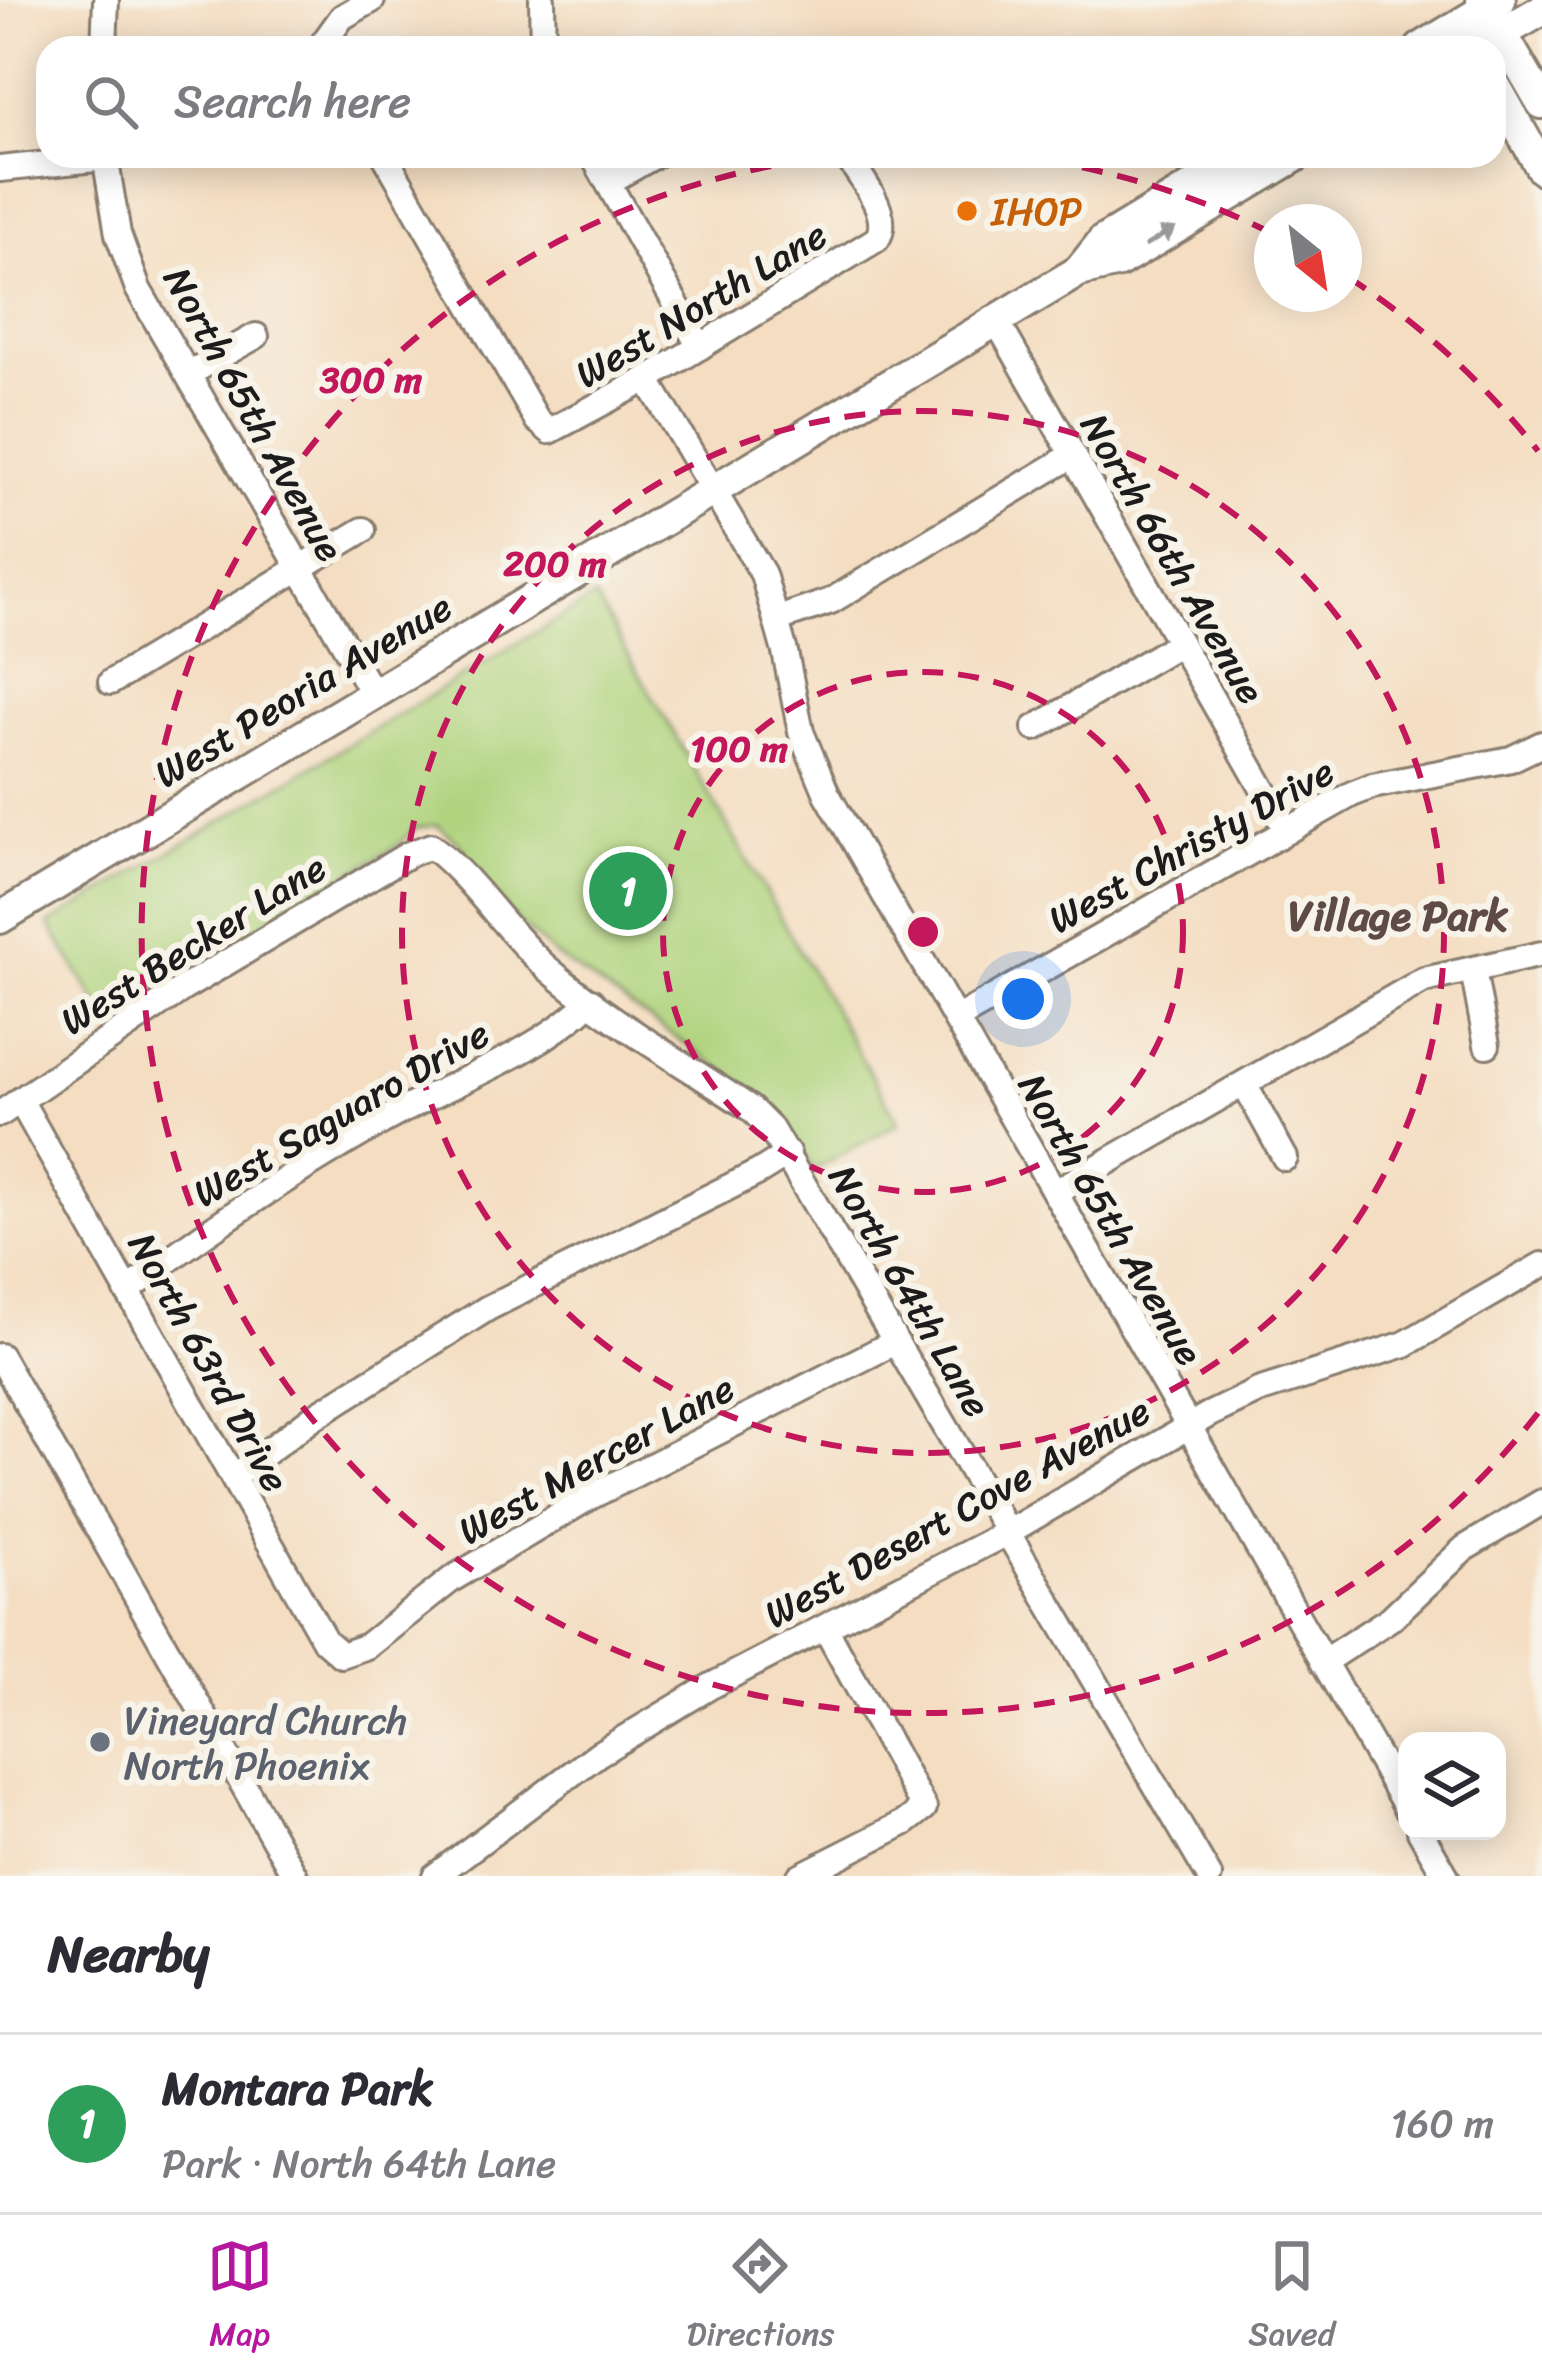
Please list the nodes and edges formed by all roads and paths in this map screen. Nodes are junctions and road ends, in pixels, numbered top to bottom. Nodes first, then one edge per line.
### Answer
1 (106, 0) edge
2 (372, 0) edge
3 (542, 0) edge
4 (1542, 10) edge
5 (1478, 20) edge
6 (104, 36) edge
7 (330, 36) edge
8 (543, 36) edge
9 (1445, 36) edge
10 (1506, 56) edge
11 (1542, 103) edge
12 (1506, 105) edge
13 (36, 165) edge
14 (107, 168) edge
15 (392, 168) edge
16 (600, 168) edge
17 (633, 168) edge
18 (854, 168) edge
19 (1223, 168) edge
20 (1277, 168) edge
21 (0, 169) edge
22 (1542, 169) edge
23 (608, 182) junction
24 (1079, 271) junction
25 (996, 320) junction
26 (256, 335) dead end
27 (700, 347) junction
28 (188, 374) junction
29 (646, 379) junction
30 (1073, 454) junction
31 (713, 489) junction
32 (363, 530) dead end
33 (299, 568) junction
34 (778, 620) junction
35 (1180, 643) junction
36 (785, 652) junction
37 (760, 658) dead end
38 (111, 682) dead end
39 (373, 694) junction
40 (1035, 728) dead end
41 (1542, 744) edge
42 (1287, 831) junction
43 (431, 846) joint
44 (0, 918) edge
45 (1542, 954) edge
46 (1473, 970) junction
47 (591, 1001) junction
48 (956, 1018) junction
49 (1487, 1045) dead end
50 (1244, 1084) junction
51 (10, 1107) edge
52 (788, 1154) junction
53 (1286, 1158) dead end
54 (1055, 1192) junction
55 (1542, 1264) edge
56 (128, 1291) junction
57 (896, 1342) junction
58 (0, 1356) edge
59 (1188, 1426) junction
60 (233, 1477) junction
61 (1542, 1502) edge
62 (1010, 1531) junction
63 (826, 1629) junction
64 (341, 1655) joint
65 (1323, 1662) junction
66 (1398, 1792) edge
67 (1425, 1840) edge
68 (295, 1876) edge
69 (435, 1876) edge
70 (800, 1876) edge
71 (1209, 1876) edge
72 (1446, 1876) edge

1 - 6 street
2 - 7 street
3 - 8 street
4 - 5 main road
5 - 9 main road
10 - 11 main road
12 - 22 main road
13 - 21 street
14 - 28 street, North 65th Avenue
15 - 29 street, West North Lane
16 - 23 street
17 - 23 street
18 - 27 street, West North Lane
19 - 24 main road, West Peoria Avenue
24 -> 20 main road, West Peoria Avenue
23 - 27 street
24 - 25 main road, West Peoria Avenue
25 - 30 street, North 66th Avenue
25 - 31 main road, West Peoria Avenue
26 - 28 street
27 - 29 street, West North Lane
28 - 33 street, North 65th Avenue
29 - 31 street, North 65th Avenue
30 - 34 street
30 - 35 street, North 66th Avenue
31 - 34 street, North 65th Avenue
31 - 39 main road, West Peoria Avenue
32 - 33 street
33 - 38 street
33 - 39 street, North 65th Avenue
34 - 36 street, North 65th Avenue
35 - 40 street
35 - 42 street, North 66th Avenue
36 - 37 street
36 - 48 street, North 65th Avenue
39 - 44 main road, West Peoria Avenue
41 - 42 street, West Christy Drive
42 - 48 street, West Christy Drive
43 - 47 street, North 64th Lane
43 - 51 street, West Becker Lane
45 - 46 street
46 - 49 street
46 - 50 street
47 - 52 street, North 64th Lane
47 - 56 street, West Saguaro Drive
48 - 54 street, North 65th Avenue
50 - 53 street
50 - 54 street
51 - 56 street, North 63rd Drive
52 - 57 street, North 64th Lane
52 - 60 street
54 - 59 street, North 65th Avenue
55 - 59 street, West Desert Cove Avenue
56 - 60 street, North 63rd Drive
57 - 62 street, North 64th Lane
57 - 64 street, West Mercer Lane
58 - 68 street
59 - 62 street, West Desert Cove Avenue
59 - 65 street, North 65th Avenue
60 - 64 street, North 63rd Drive
61 - 65 street
62 - 63 street, West Desert Cove Avenue
62 - 71 street, North 64th Lane
63 - 69 street, West Desert Cove Avenue
63 - 70 street
65 - 66 street, North 65th Avenue
67 - 72 street

